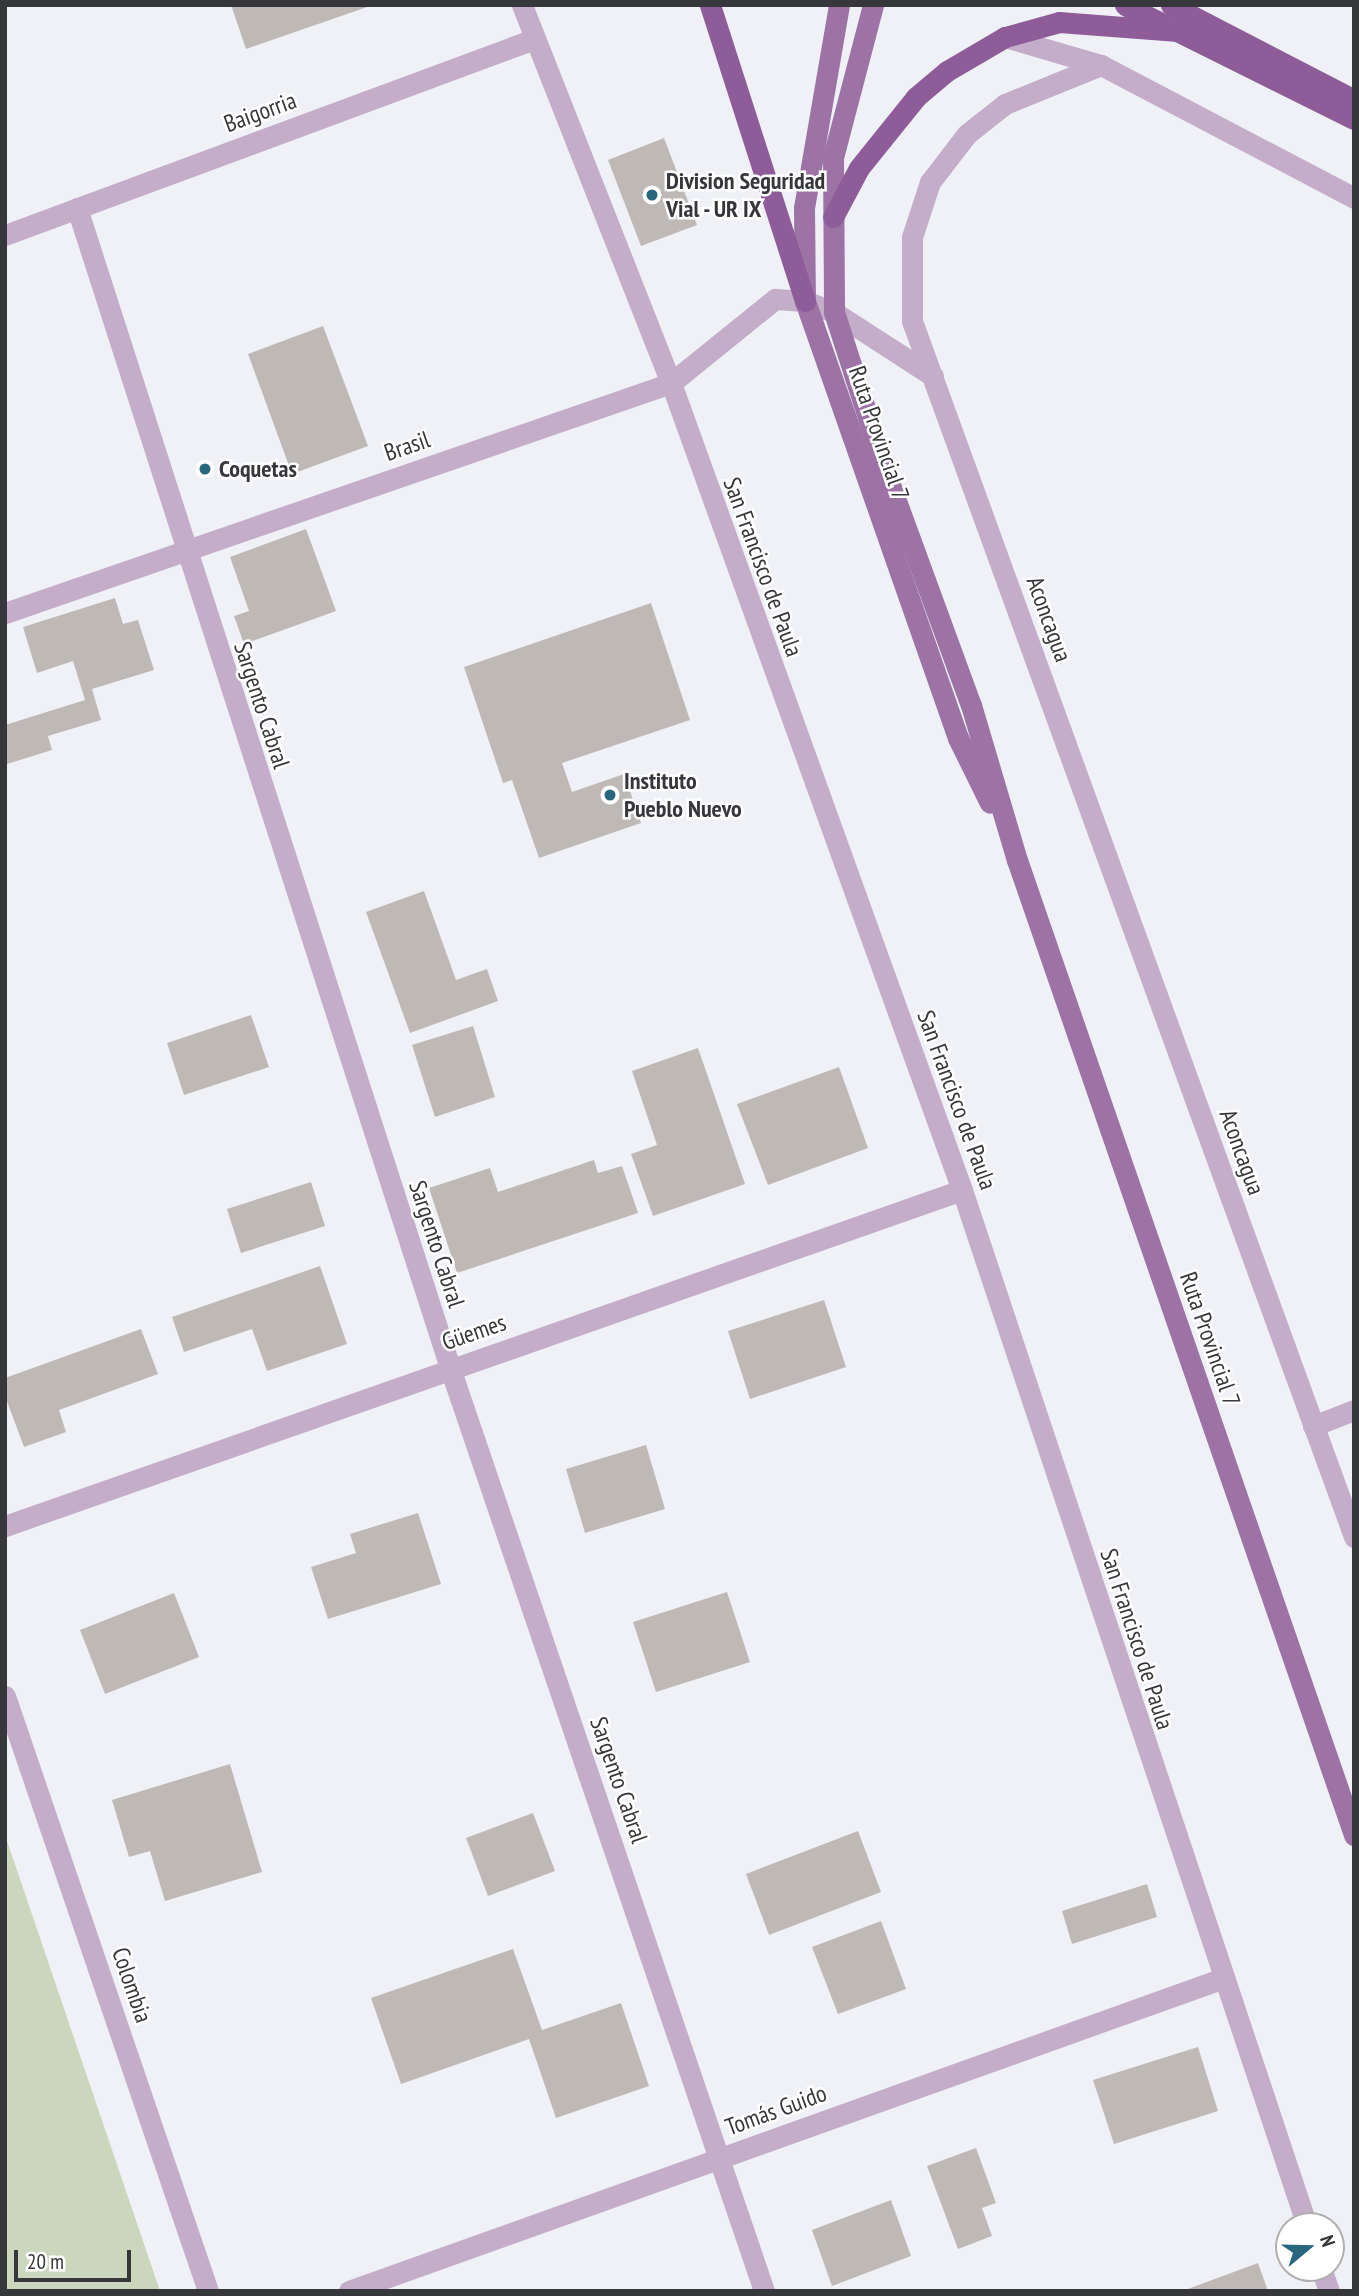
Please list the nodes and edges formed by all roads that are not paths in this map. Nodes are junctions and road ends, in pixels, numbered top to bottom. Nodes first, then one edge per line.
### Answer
1 (522, 5) edge
2 (710, 5) edge
3 (839, 5) edge
4 (873, 5) edge
5 (1125, 5) edge
6 (1171, 5) edge
7 (1175, 31) junction
8 (1005, 37) junction
9 (534, 39) junction
10 (1101, 65) junction
11 (1354, 100) edge
12 (1354, 119) edge
13 (1354, 198) edge
14 (77, 208) junction
15 (833, 218) junction
16 (5, 235) edge
17 (805, 301) junction
18 (834, 312) junction
19 (933, 376) junction
20 (671, 383) junction
21 (184, 550) junction
22 (5, 613) edge
23 (1017, 860) junction
24 (962, 1189) junction
25 (450, 1368) junction
26 (1354, 1410) edge
27 (1313, 1426) junction
28 (5, 1526) edge
29 (1354, 1537) edge
30 (5, 1696) edge
31 (1354, 1835) edge
32 (1221, 1979) junction
33 (720, 2158) junction
34 (1302, 2212) edge
35 (208, 2291) edge
36 (349, 2291) edge
37 (764, 2291) edge

1 - 9 street, San Francisco de Paula
2 - 17 highway
3 - 17 main road, Ruta Provincial 7
4 - 15 main road, Ruta Provincial 7
5 - 7 highway
6 - 11 highway
7 - 8 highway
7 - 12 highway
8 - 10 street
8 - 15 highway
9 - 14 street, Baigorria
9 - 20 street, San Francisco de Paula
10 - 13 street
10 - 19 street, Aconcagua
14 - 16 street, Baigorria
14 - 21 street, Sargento Cabral
15 - 18 main road, Ruta Provincial 7
17 - 18 street
17 - 20 street, Brasil
17 - 23 main road, Ruta Provincial 7
18 - 19 street
18 - 23 main road, Ruta Provincial 7
19 - 27 street, Aconcagua
20 - 21 street, Brasil
20 - 24 street, San Francisco de Paula
21 - 22 street, Brasil
21 - 25 street, Sargento Cabral
23 - 31 main road, Ruta Provincial 7
24 - 25 street, Güemes
24 - 32 street, San Francisco de Paula
25 - 28 street, Güemes
25 - 33 street, Sargento Cabral
26 - 27 street
27 - 29 street, Aconcagua
30 - 35 street, Colombia
32 - 33 street, Tomás Guido
32 - 34 street, San Francisco de Paula
33 - 36 street, Tomás Guido
33 - 37 street, Sargento Cabral

